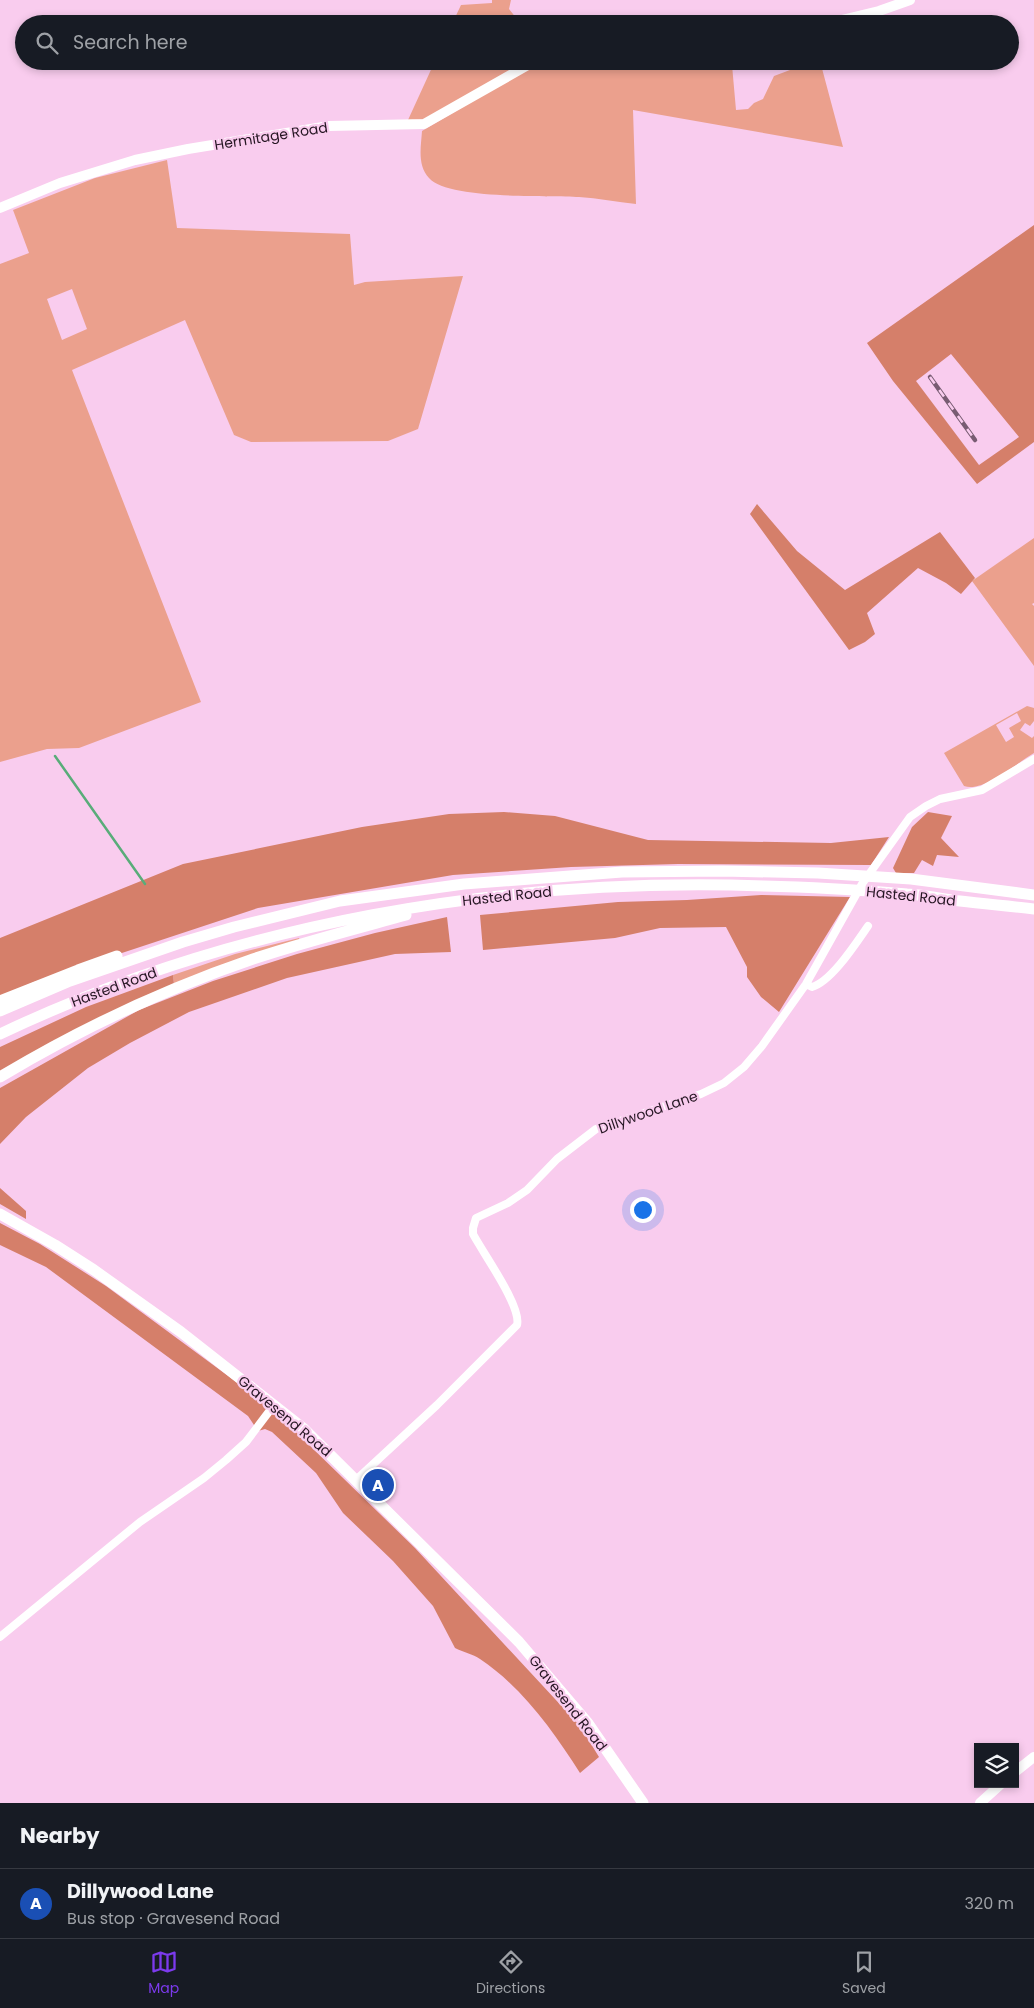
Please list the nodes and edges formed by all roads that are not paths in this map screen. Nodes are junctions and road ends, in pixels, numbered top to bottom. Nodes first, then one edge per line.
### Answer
1 (910, 0) edge
2 (863, 15) edge
3 (519, 70) edge
4 (0, 208) edge
5 (1034, 759) edge
6 (1034, 895) edge
7 (340, 901) junction
8 (459, 901) junction
9 (1034, 909) edge
10 (868, 926) dead end
11 (806, 984) junction
12 (0, 1001) edge
13 (0, 1011) edge
14 (0, 1034) edge
15 (0, 1077) edge
16 (0, 1214) edge
17 (274, 1405) junction
18 (357, 1479) junction
19 (0, 1637) edge
20 (1034, 1757) edge
21 (1019, 1769) edge
22 (997, 1788) edge
23 (643, 1803) edge
24 (980, 1803) edge

1 - 2 street
3 - 4 street, Hermitage Road
5 - 11 street, Dillywood Lane
6 - 7 main road, Hasted Road
7 - 12 main road
7 - 13 main road, Hasted Road
8 - 9 main road, Hasted Road
8 - 14 main road, Hasted Road
8 - 15 main road
10 - 11 street
11 - 18 street, Dillywood Lane
16 - 17 main road, Gravesend Road
17 - 18 main road, Gravesend Road
17 - 19 street
18 - 23 main road, Gravesend Road
20 - 21 street
22 - 24 street

